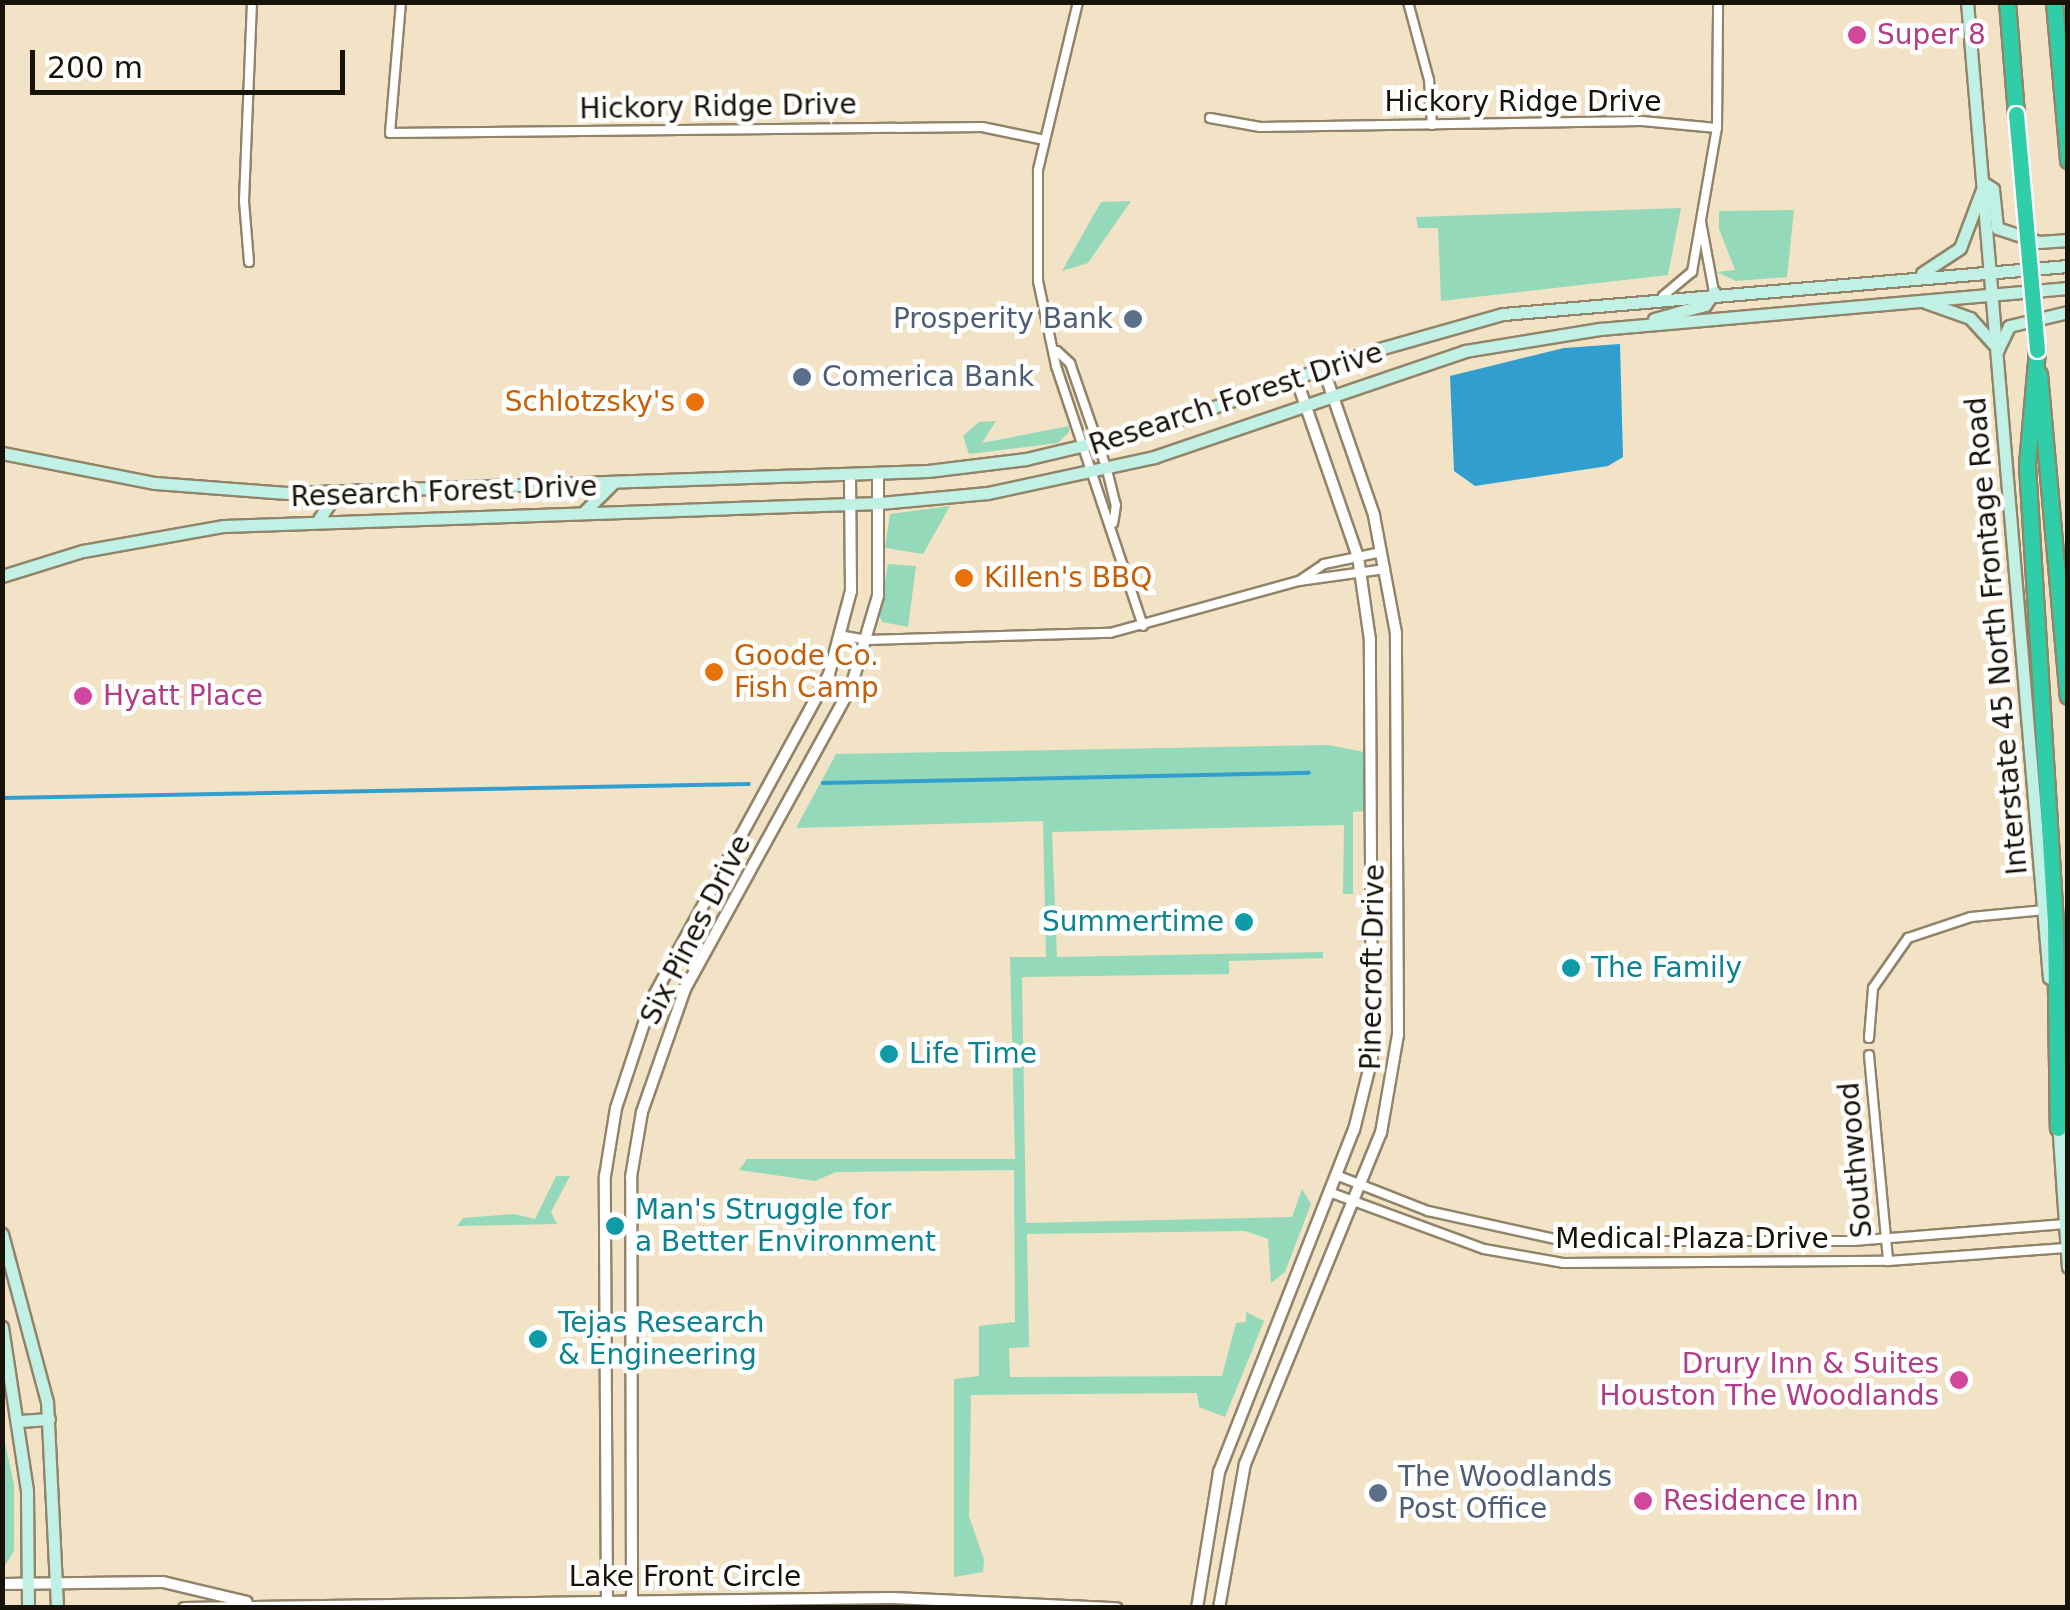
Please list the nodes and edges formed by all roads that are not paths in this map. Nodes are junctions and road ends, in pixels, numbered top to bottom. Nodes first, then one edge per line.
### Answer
1 (252, 2) edge
2 (401, 2) edge
3 (1078, 2) edge
4 (1408, 2) edge
5 (1718, 2) edge
6 (1966, 2) edge
7 (2007, 2) edge
8 (2054, 2) edge
9 (1210, 118) dead end
10 (1432, 125) junction
11 (1717, 128) junction
12 (1045, 140) junction
13 (2068, 160) edge
14 (1984, 184) junction
15 (1701, 222) junction
16 (2068, 240) edge
17 (250, 262) dead end
18 (2068, 266) edge
19 (1992, 272) junction
20 (1903, 278) junction
21 (2068, 288) edge
22 (1714, 292) junction
23 (1993, 292) junction
24 (1664, 296) junction
25 (1922, 301) junction
26 (2068, 312) edge
27 (1641, 325) junction
28 (1998, 348) junction
29 (2037, 350) junction
30 (1057, 351) junction
31 (1323, 368) junction
32 (1296, 378) junction
33 (1332, 394) junction
34 (1303, 405) junction
35 (1098, 444) junction
36 (1082, 448) junction
37 (2, 452) edge
38 (1107, 470) junction
39 (878, 474) junction
40 (1091, 474) junction
41 (850, 475) junction
42 (612, 484) junction
43 (336, 492) junction
44 (880, 502) junction
45 (852, 503) junction
46 (584, 512) junction
47 (319, 520) junction
48 (1113, 523) junction
49 (1382, 552) junction
50 (1358, 556) junction
51 (1385, 568) junction
52 (1360, 574) junction
53 (2, 576) edge
54 (1299, 581) junction
55 (1143, 626) junction
56 (839, 635) junction
57 (867, 640) junction
58 (2068, 696) edge
59 (746, 829) junction
60 (767, 842) junction
61 (2044, 910) junction
62 (662, 979) junction
63 (685, 989) junction
64 (1869, 1038) dead end
65 (1869, 1055) dead end
66 (2058, 1128) junction
67 (1336, 1175) junction
68 (1358, 1184) junction
69 (1329, 1192) junction
70 (1350, 1201) junction
71 (2065, 1224) junction
72 (2, 1234) edge
73 (1886, 1239) junction
74 (2066, 1248) edge
75 (1888, 1261) junction
76 (2068, 1267) edge
77 (2, 1327) edge
78 (49, 1419) junction
79 (20, 1421) junction
80 (57, 1582) junction
81 (2, 1584) edge
82 (28, 1584) junction
83 (252, 1604) junction
84 (607, 1604) edge
85 (632, 1604) edge
86 (28, 1608) edge
87 (57, 1608) edge
88 (184, 1608) edge
89 (1117, 1608) edge
90 (1197, 1608) edge
91 (1219, 1608) edge

1 - 17 street
2 - 12 street, Hickory Ridge Drive
3 - 12 street
4 - 10 street
5 - 11 street
6 - 14 main road, Interstate 45 North Frontage Road
7 - 29 highway, bridge
8 - 13 highway
9 - 10 street, Hickory Ridge Drive
10 - 11 street, Hickory Ridge Drive
11 - 15 street
12 - 30 street
14 - 16 main road
14 - 19 main road, Interstate 45 North Frontage Road
14 - 20 main road
15 - 22 street
15 - 24 street
18 - 19 main road, Research Forest Drive
19 - 20 main road, Research Forest Drive
19 - 23 main road, Interstate 45 North Frontage Road
20 - 22 main road, Research Forest Drive
21 - 23 main road, Research Forest Drive
22 - 24 main road, Research Forest Drive
22 - 27 main road
23 - 25 main road, Research Forest Drive
23 - 28 main road, Interstate 45 North Frontage Road
24 - 31 main road, Research Forest Drive
25 - 27 main road, Research Forest Drive
25 - 28 main road
26 - 28 main road
27 - 33 main road, Research Forest Drive
28 - 61 main road, Interstate 45 North Frontage Road
29 - 58 highway
29 - 66 highway
30 - 35 street
30 - 36 street
31 - 32 main road, Research Forest Drive
31 - 33 street, Pinecroft Drive
32 - 34 street, Pinecroft Drive
32 - 35 main road, Research Forest Drive
33 - 34 main road, Research Forest Drive
33 - 49 street, Pinecroft Drive
34 - 38 main road, Research Forest Drive
34 - 50 street, Pinecroft Drive
35 - 36 main road, Research Forest Drive
35 - 38 street
36 - 39 main road, Research Forest Drive
36 - 40 street
37 - 43 main road, Research Forest Drive
38 - 40 main road, Research Forest Drive
38 - 48 street
39 - 41 main road, Research Forest Drive
39 - 44 street, Six Pines Drive
40 - 44 main road, Research Forest Drive
40 - 48 street
41 - 42 main road, Research Forest Drive
41 - 45 street, Six Pines Drive
42 - 43 main road, Research Forest Drive
42 - 46 main road
43 - 47 main road
44 - 45 main road, Research Forest Drive
44 - 57 street, Six Pines Drive
45 - 46 main road, Research Forest Drive
45 - 56 street, Six Pines Drive
46 - 47 main road, Research Forest Drive
47 - 53 main road, Research Forest Drive
48 - 55 street
49 - 50 street
49 - 51 street, Pinecroft Drive
50 - 52 street, Pinecroft Drive
50 - 54 street
51 - 52 street
51 - 68 street, Pinecroft Drive
52 - 54 street
52 - 67 street, Pinecroft Drive
54 - 55 street
55 - 57 street
56 - 57 street
56 - 59 street, Six Pines Drive
57 - 60 street, Six Pines Drive
59 - 60 street
59 - 62 street, Six Pines Drive
60 - 63 street, Six Pines Drive
61 - 64 street
61 - 66 main road, Interstate 45 North Frontage Road
62 - 63 street
62 - 84 street, Six Pines Drive
63 - 85 street, Six Pines Drive
65 - 73 street, Southwood
66 - 71 main road, Interstate 45 North Frontage Road
67 - 68 street, Medical Plaza Drive
67 - 69 street, Pinecroft Drive
68 - 70 street, Pinecroft Drive
68 - 73 street, Medical Plaza Drive
69 - 70 street, Medical Plaza Drive
69 - 90 street, Pinecroft Drive
70 - 75 street, Medical Plaza Drive
70 - 91 street, Pinecroft Drive
71 - 73 street, Medical Plaza Drive
71 - 74 main road, Interstate 45 North Frontage Road
72 - 78 main road
73 - 75 street, Southwood
74 - 75 street, Medical Plaza Drive
74 - 76 main road, Interstate 45 North Frontage Road
77 - 79 main road
78 - 79 main road
78 - 80 main road
79 - 82 main road
80 - 82 street, Lake Front Circle
80 - 83 street, Lake Front Circle
80 - 87 main road
81 - 82 street, Lake Front Circle
82 - 86 main road
83 - 84 street, Lake Front Circle
83 - 88 street, Lake Front Circle
84 - 85 street, Lake Front Circle
85 - 89 street, Lake Front Circle

